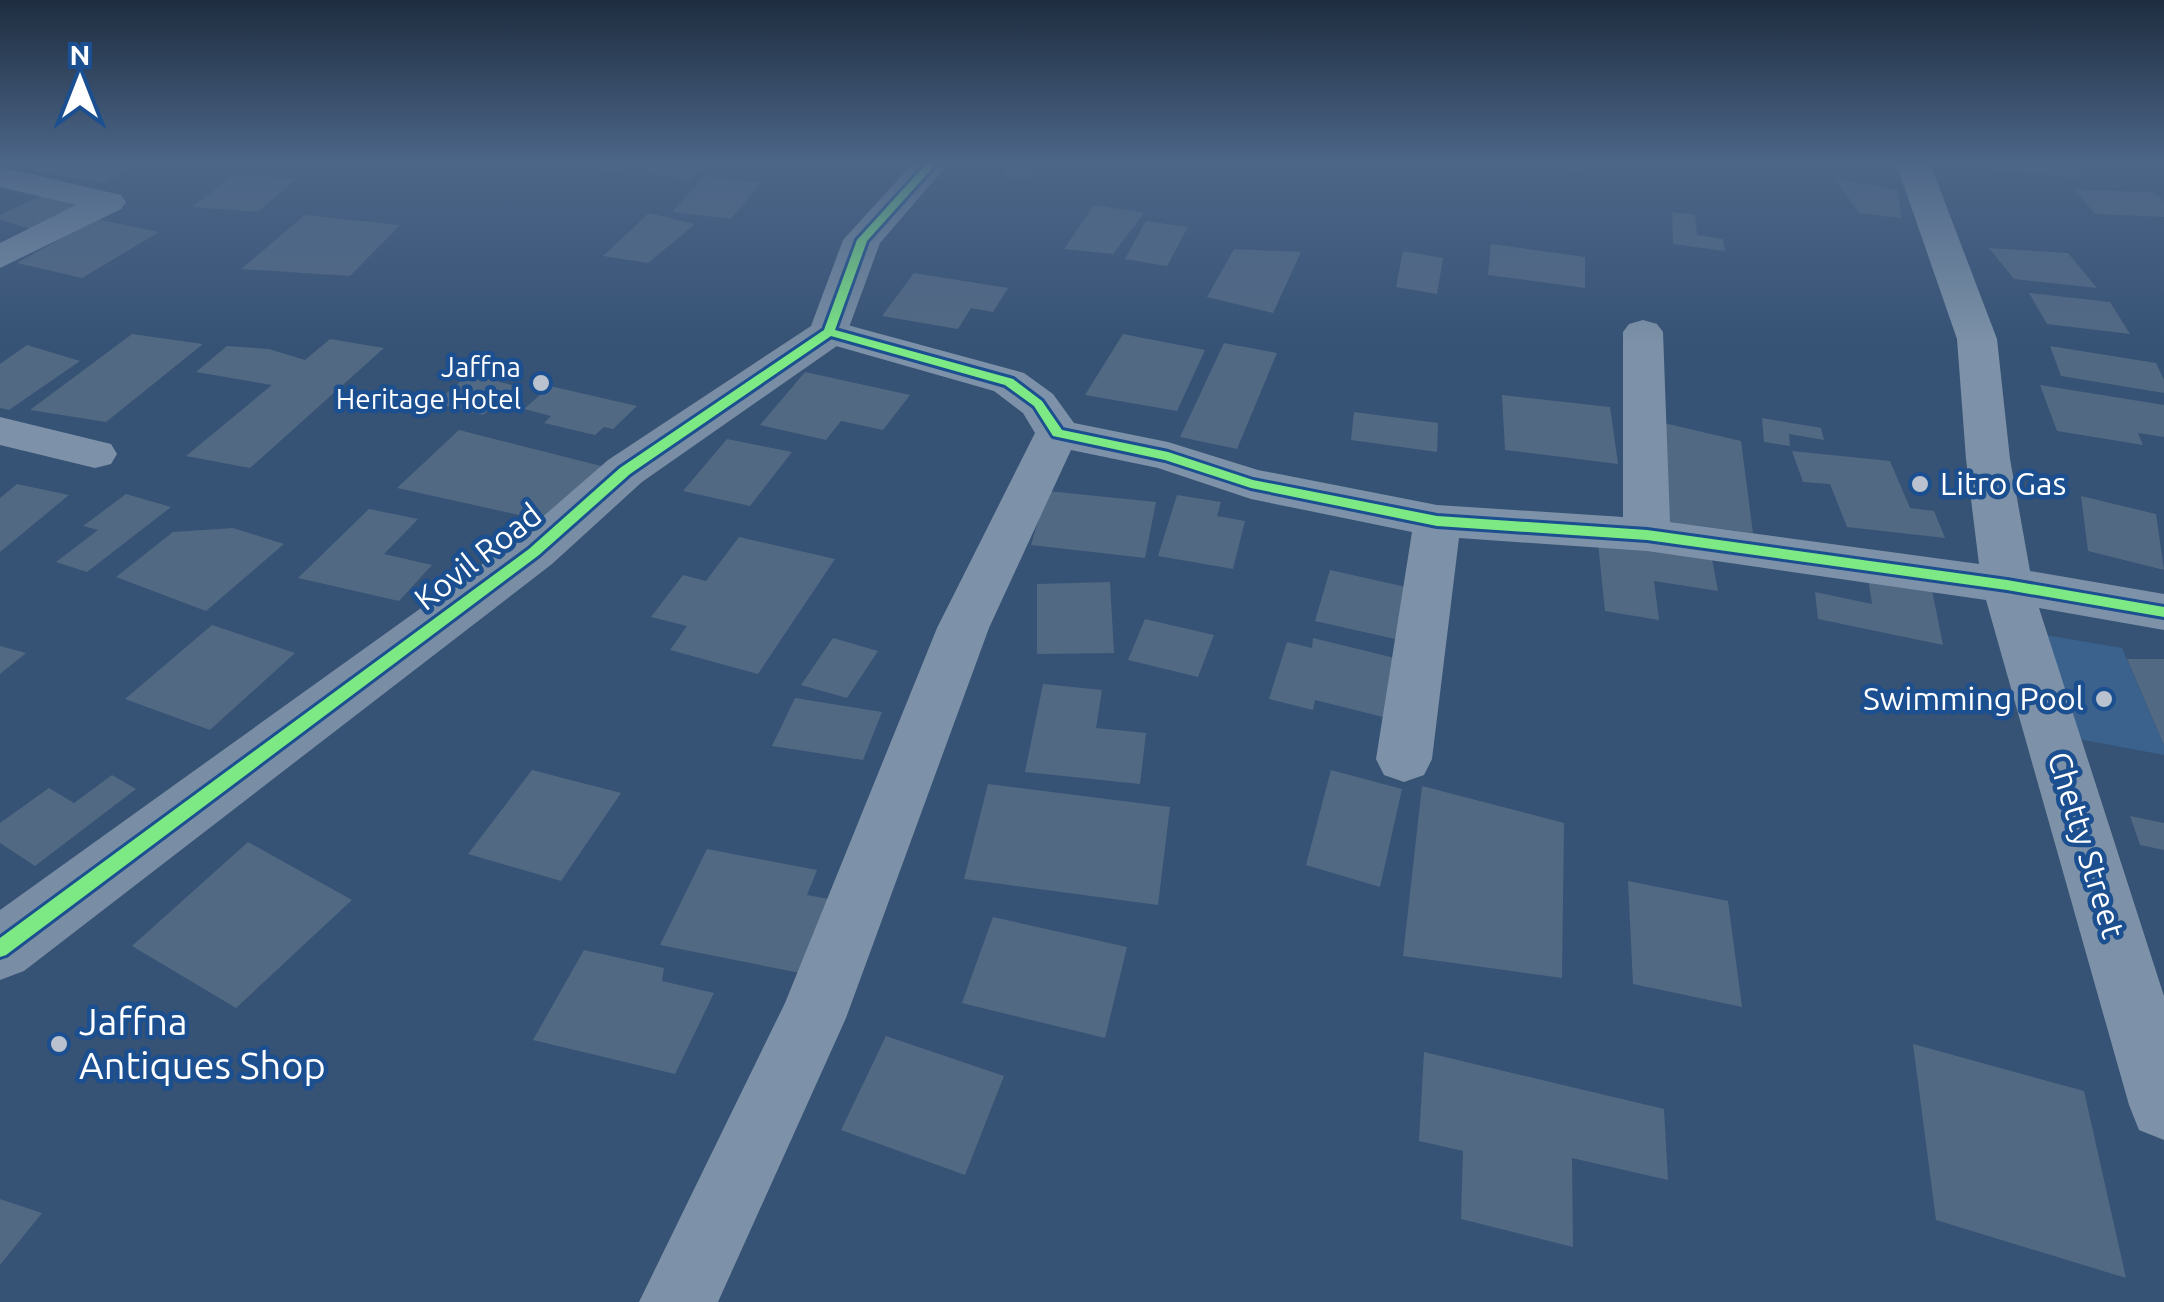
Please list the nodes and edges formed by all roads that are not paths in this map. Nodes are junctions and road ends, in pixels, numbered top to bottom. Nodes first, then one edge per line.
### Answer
1 (66, 224) edge
2 (877, 224) edge
3 (1935, 224) edge
4 (0, 257) edge
5 (829, 332) junction
6 (1644, 332) dead end
7 (0, 431) edge
8 (1057, 433) junction
9 (95, 454) dead end
10 (1438, 521) junction
11 (1647, 535) junction
12 (2007, 585) junction
13 (2164, 612) edge
14 (1404, 759) dead end
15 (0, 949) edge
16 (2142, 960) edge
17 (2164, 1105) edge
18 (678, 1302) edge

1 - 4 street
2 - 5 street
3 - 12 street, Chetty Street
5 - 8 street
5 - 15 street, Kovil Road
6 - 11 street
7 - 9 street
8 - 10 street
8 - 18 street
10 - 11 street
10 - 14 street
11 - 12 street
12 - 13 street
12 - 16 street, Chetty Street
16 - 17 street, Chetty Street

